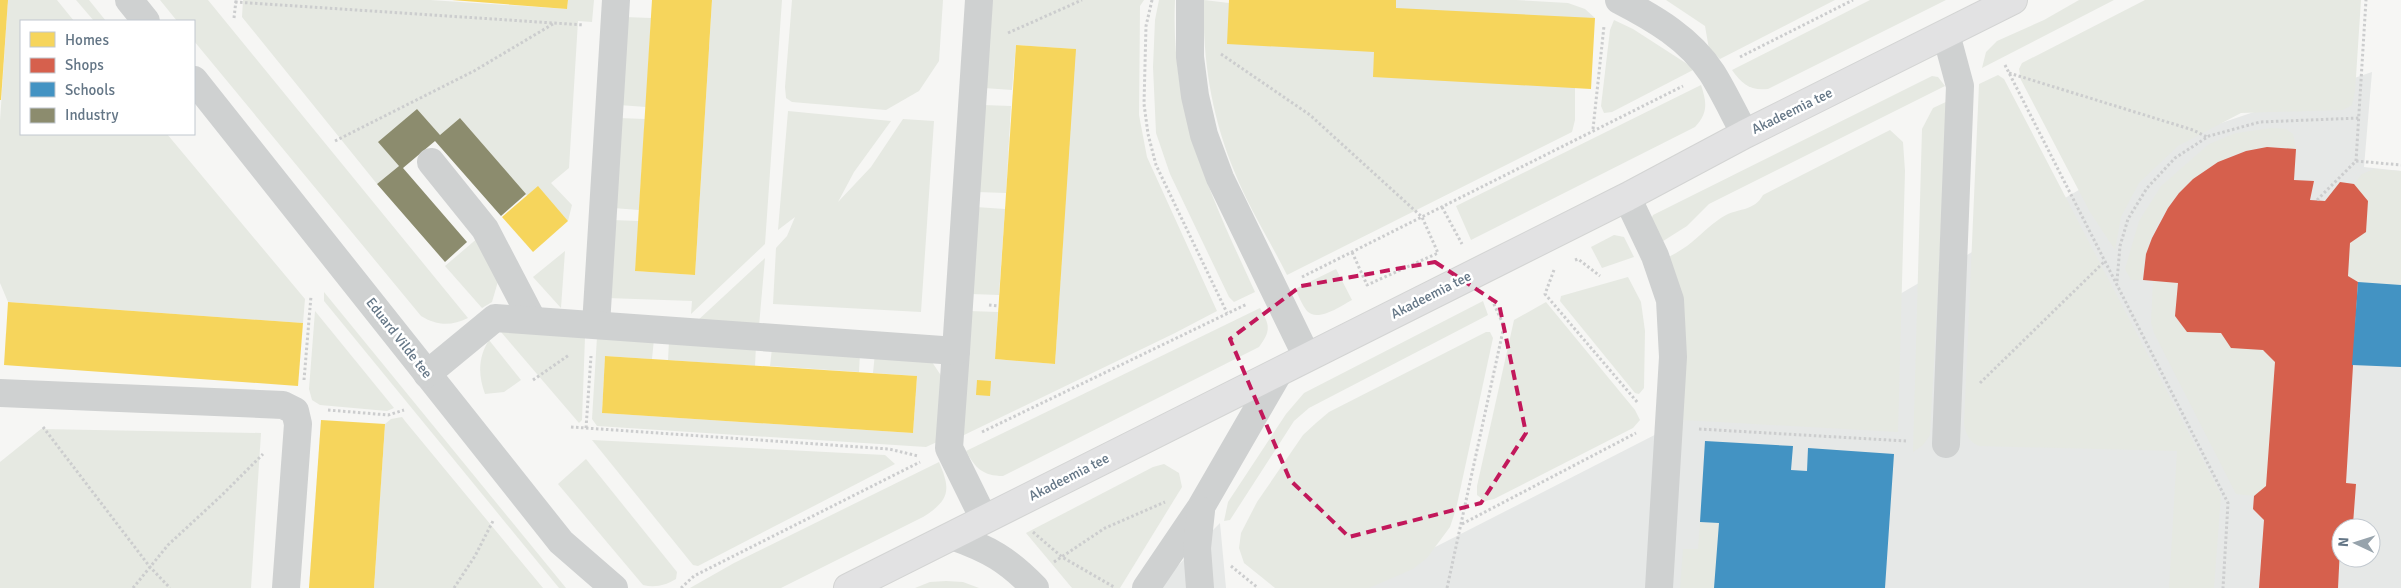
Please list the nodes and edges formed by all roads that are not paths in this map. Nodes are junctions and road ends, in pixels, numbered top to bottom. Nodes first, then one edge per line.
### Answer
1 (129, 0) edge
2 (616, 0) edge
3 (979, 0) edge
4 (1190, 0) edge
5 (2013, 0) edge
6 (1612, 10) edge
7 (145, 20) edge
8 (1946, 34) junction
9 (195, 81) edge
10 (1745, 134) junction
11 (431, 162) dead end
12 (1627, 197) junction
13 (532, 319) junction
14 (594, 329) junction
15 (956, 351) junction
16 (1307, 357) junction
17 (1279, 372) junction
18 (428, 374) junction
19 (0, 393) edge
20 (1946, 444) dead end
21 (1201, 507) junction
22 (984, 519) junction
23 (952, 536) junction
24 (561, 542) junction
25 (1030, 583) edge
26 (286, 588) edge
27 (583, 588) edge
28 (614, 588) edge
29 (848, 588) edge
30 (1146, 588) edge
31 (1200, 588) edge
32 (1659, 588) edge

1 - 7 street
2 - 14 street
3 - 15 street
4 - 16 street
5 - 8 main road, Akadeemia tee
6 - 10 street
8 - 10 main road, Akadeemia tee
8 - 20 street
9 - 18 street, Eduard Vilde tee
10 - 12 main road, Akadeemia tee
11 - 13 street
12 - 16 main road, Akadeemia tee
12 - 32 street
13 - 14 street
13 - 18 street
14 - 15 street
15 - 22 street
16 - 17 main road, Akadeemia tee
17 - 21 street
17 - 22 main road, Akadeemia tee
18 - 24 street, Eduard Vilde tee
19 - 26 street
21 - 30 street
21 - 31 street
22 - 23 main road, Akadeemia tee
23 - 25 street
23 - 29 main road, Akadeemia tee
24 - 27 street
24 - 28 street, Eduard Vilde tee

